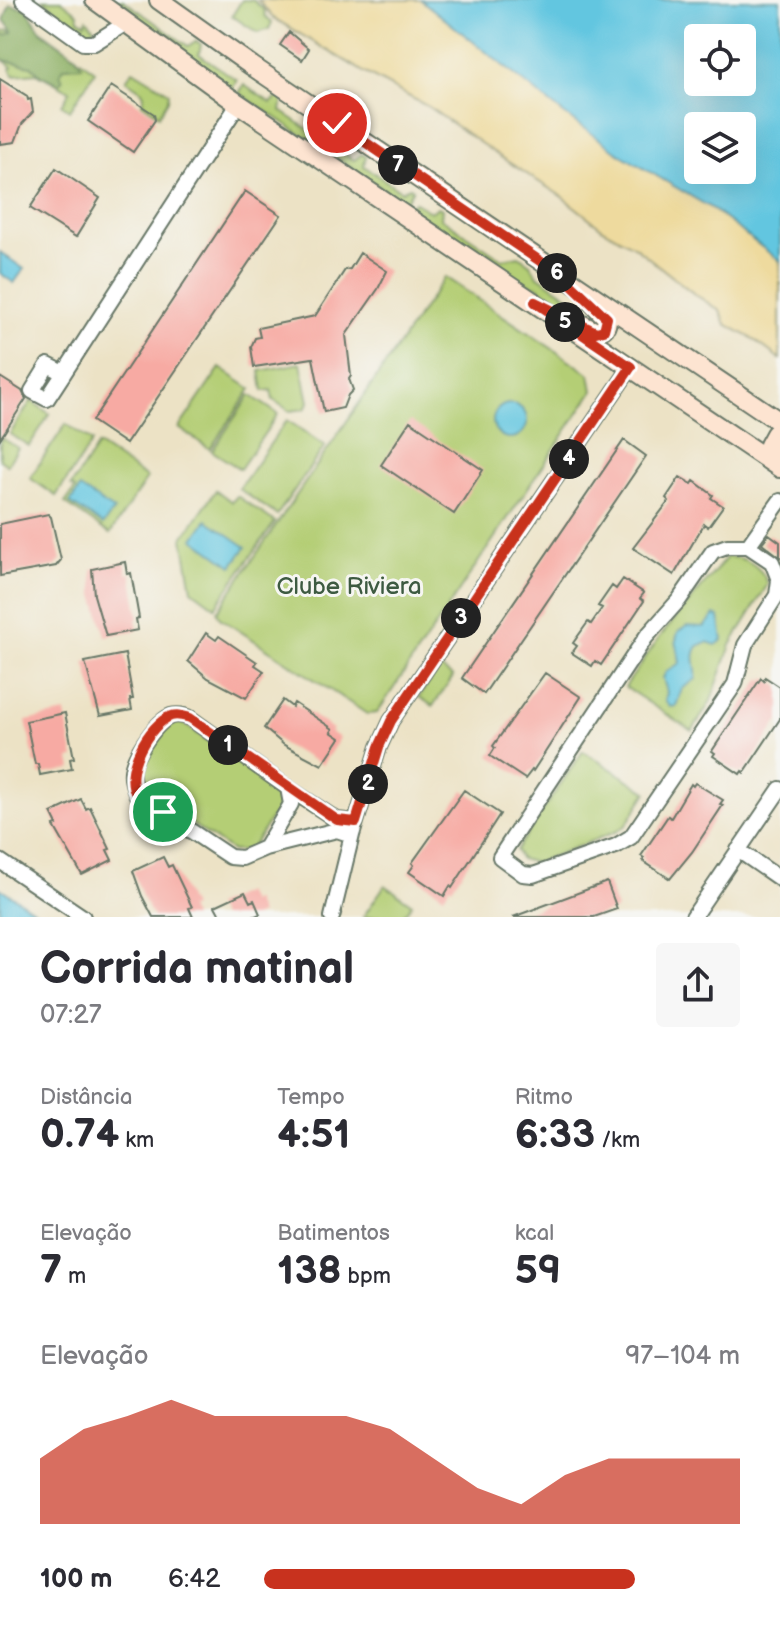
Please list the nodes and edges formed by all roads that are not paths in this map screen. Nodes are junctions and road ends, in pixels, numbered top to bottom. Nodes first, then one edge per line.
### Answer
1 (23, 0) edge
2 (95, 0) edge
3 (159, 0) edge
4 (126, 23) junction
5 (239, 103) junction
6 (565, 278) junction
7 (535, 302) junction
8 (631, 367) junction
9 (64, 373) dead end
10 (780, 422) edge
11 (780, 434) edge
12 (780, 465) edge
13 (778, 509) edge
14 (748, 546) junction
15 (776, 557) edge
16 (288, 788) junction
17 (780, 789) edge
18 (354, 828) junction
19 (265, 848) junction
20 (738, 850) junction
21 (0, 861) edge
22 (780, 879) edge
23 (83, 917) edge
24 (332, 917) edge
25 (693, 917) edge

1 - 4 street
2 - 4 main road
3 - 6 main road
4 - 5 main road
5 - 7 main road
5 - 9 street
6 - 7 main road
6 - 10 main road
7 - 8 main road
8 - 12 main road
8 - 18 street
11 - 12 main road
13 - 14 street
14 - 15 street
14 - 15 street
16 - 18 street
16 - 19 street
16 - 19 street
17 - 20 street
18 - 19 street
18 - 24 street
20 - 22 street
20 - 25 street
21 - 23 street

